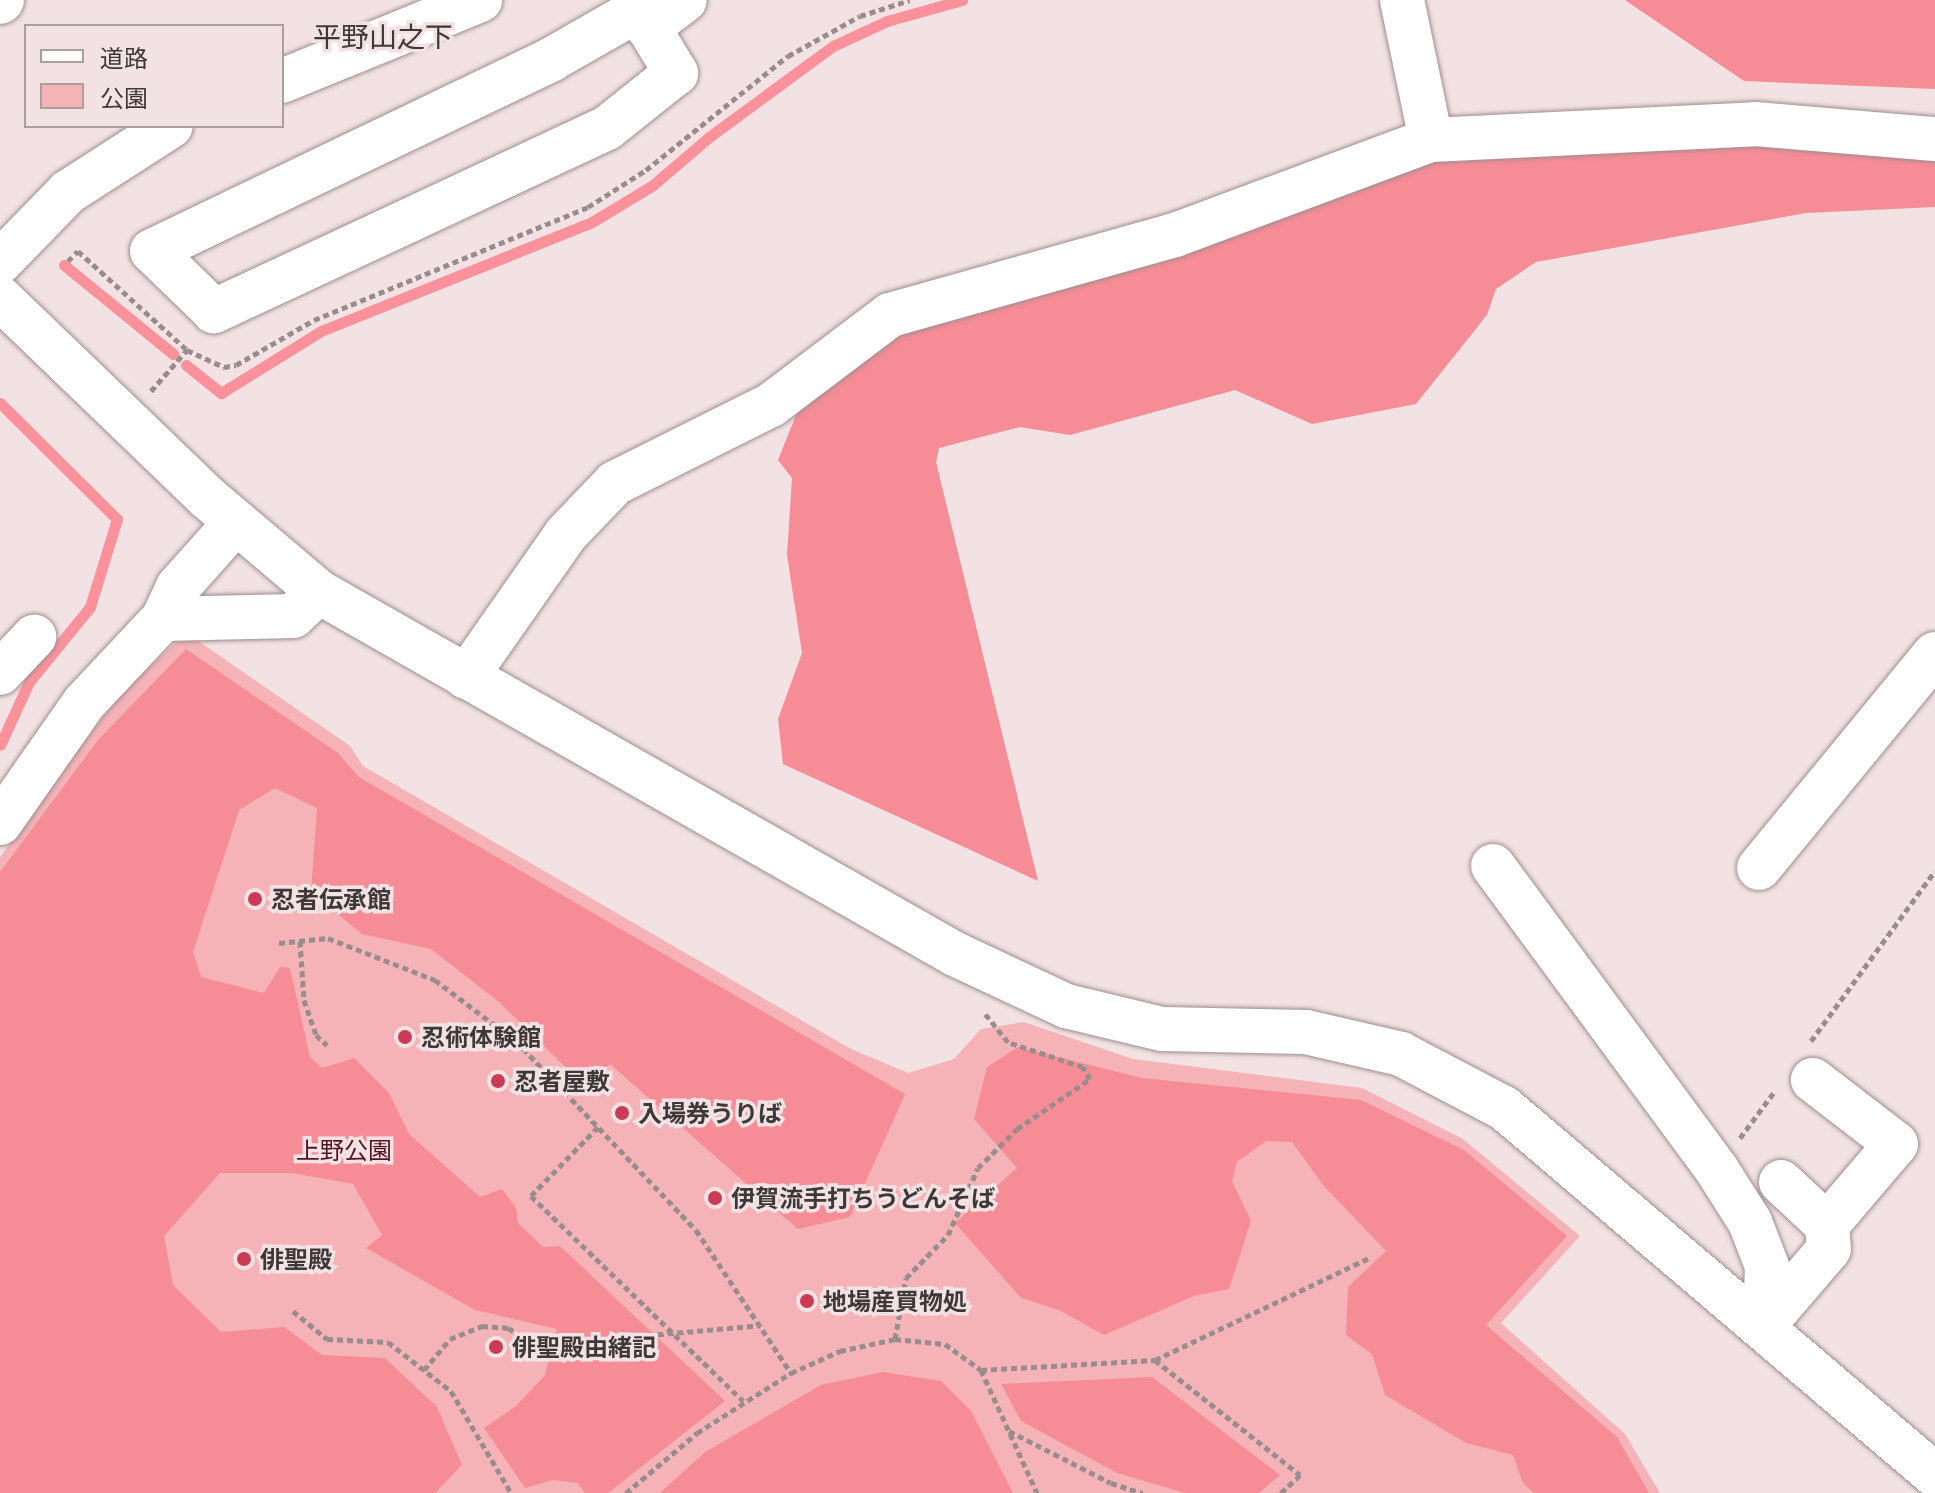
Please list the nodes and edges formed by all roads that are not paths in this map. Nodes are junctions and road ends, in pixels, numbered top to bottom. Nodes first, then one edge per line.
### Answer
1 (480, 0) edge
2 (685, 0) edge
3 (1402, 0) edge
4 (648, 28) junction
5 (284, 80) edge
6 (168, 128) edge
7 (1935, 139) edge
8 (1431, 140) junction
9 (0, 262) edge
10 (0, 298) edge
11 (236, 522) junction
12 (319, 592) junction
13 (163, 619) junction
14 (34, 637) dead end
15 (1935, 654) edge
16 (0, 673) edge
17 (466, 677) junction
18 (0, 823) edge
19 (1493, 866) dead end
20 (1759, 868) dead end
21 (1800, 1069) road end
22 (1781, 1182) dead end
23 (1827, 1225) junction
24 (1757, 1320) junction
25 (1935, 1475) edge

1 - 5 street
2 - 4 street
3 - 8 street
4 - 4 street
6 - 9 street
7 - 8 street
8 - 17 street
10 - 11 street
11 - 12 street
11 - 13 street
12 - 13 street
12 - 17 street
13 - 18 street
14 - 16 street
15 - 20 street
17 - 24 street
19 - 24 street
21 - 23 street
22 - 23 street
23 - 24 street
24 - 25 street

